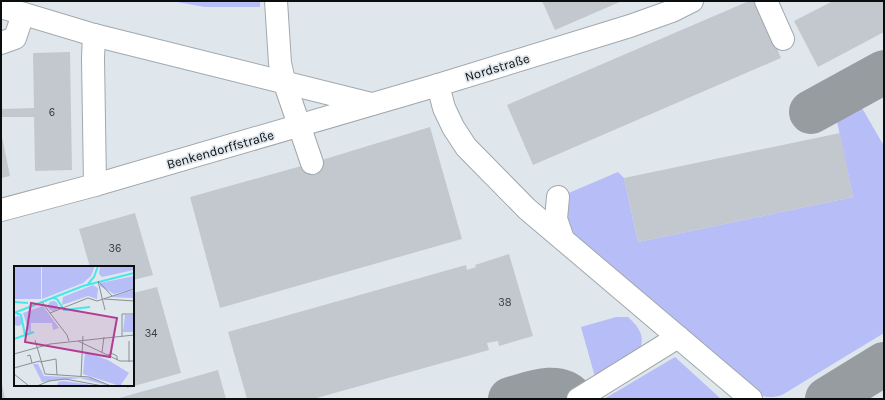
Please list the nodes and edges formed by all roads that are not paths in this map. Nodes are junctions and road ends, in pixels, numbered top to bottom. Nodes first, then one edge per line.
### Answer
1 (276, 1) edge
2 (692, 1) edge
3 (766, 1) edge
4 (1, 7) edge
5 (23, 14) junction
6 (94, 35) junction
7 (784, 39) dead end
8 (1, 43) edge
9 (284, 81) junction
10 (438, 85) junction
11 (372, 104) junction
12 (299, 126) junction
13 (312, 163) dead end
14 (95, 185) junction
15 (558, 198) dead end
16 (1, 210) edge
17 (563, 239) junction
18 (678, 337) junction
19 (578, 399) edge
20 (751, 399) edge

1 - 9 street
2 - 10 street, Nordstraße
3 - 7 street
4 - 5 street
5 - 6 street
5 - 8 street
6 - 9 street
6 - 14 street
9 - 11 street
9 - 12 street
10 - 11 street, Nordstraße
10 - 17 street
11 - 12 street, Nordstraße
12 - 13 street
12 - 14 street, Benkendorffstraße
14 - 16 street, Benkendorffstraße
15 - 17 street
17 - 18 street
18 - 19 street
18 - 20 street

